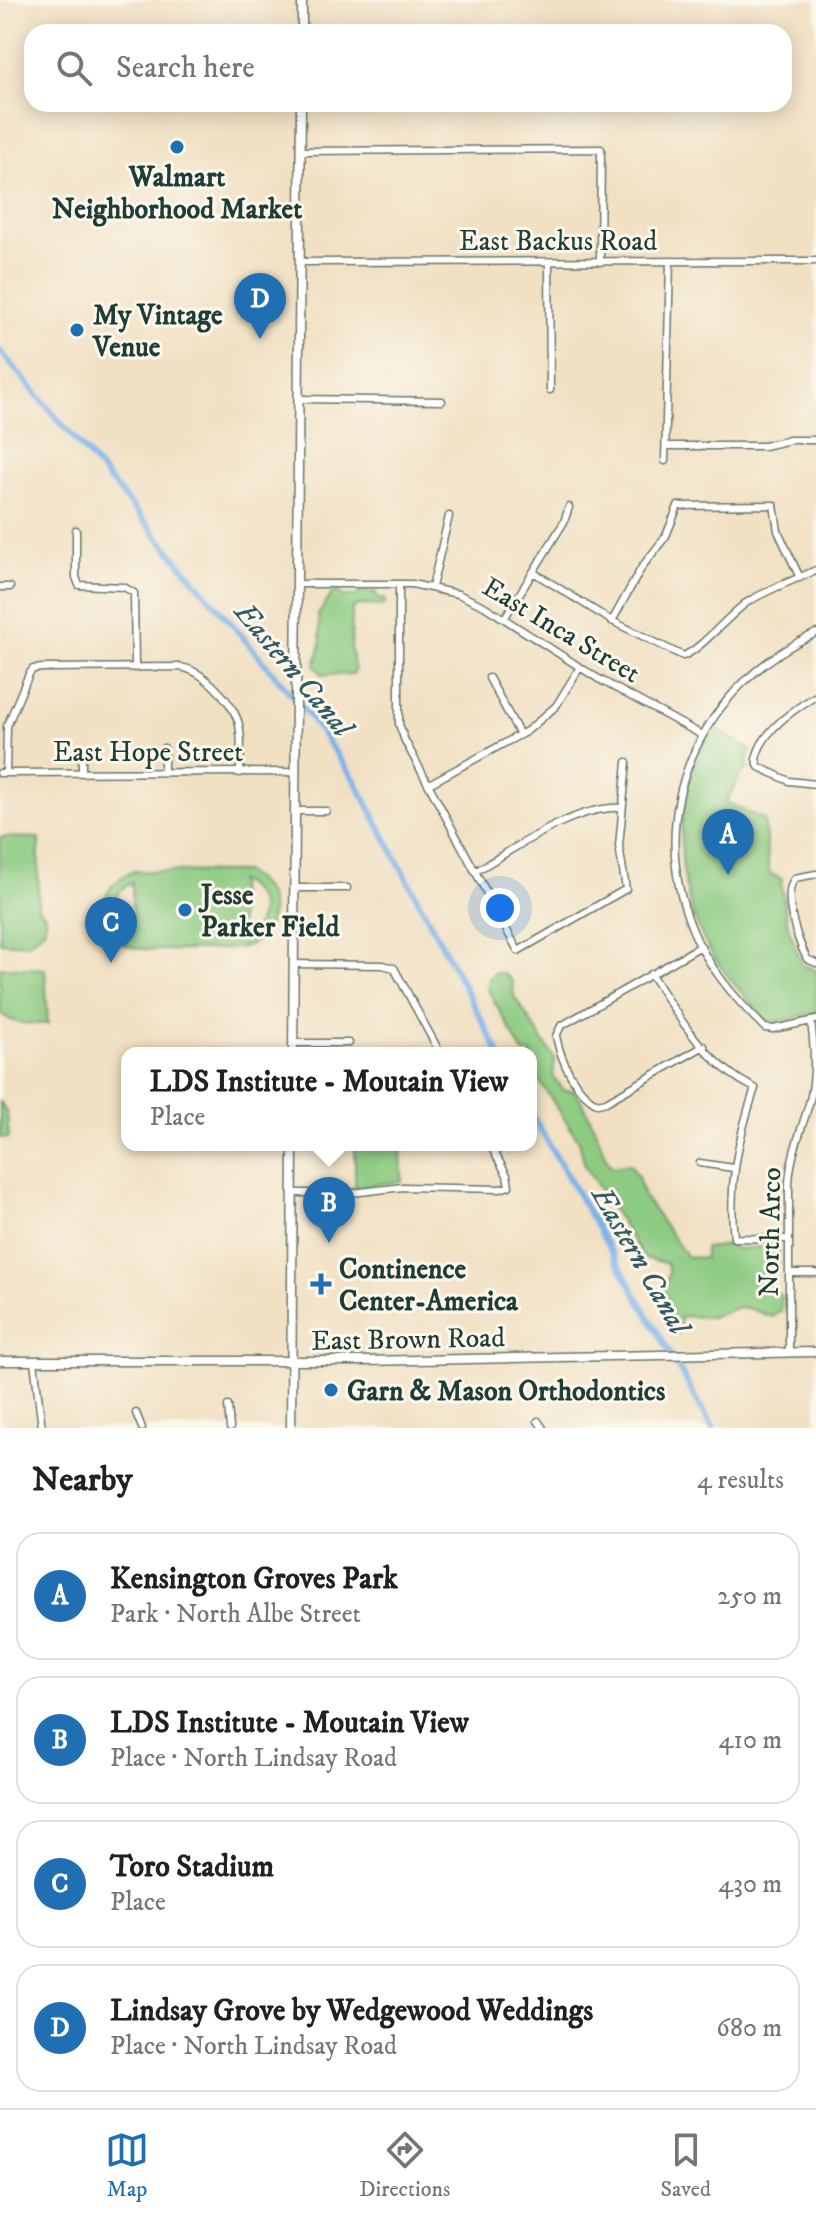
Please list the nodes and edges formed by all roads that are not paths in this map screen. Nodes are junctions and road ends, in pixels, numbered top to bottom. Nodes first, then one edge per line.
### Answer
1 (302, 0) edge
2 (302, 24) edge
3 (301, 112) edge
4 (301, 151) junction
5 (670, 261) junction
6 (816, 261) edge
7 (300, 262) junction
8 (600, 262) junction
9 (549, 263) junction
10 (550, 390) dead end
11 (299, 399) junction
12 (442, 401) dead end
13 (816, 440) edge
14 (666, 446) junction
15 (665, 461) dead end
16 (569, 507) dead end
17 (449, 516) dead end
18 (76, 530) dead end
19 (816, 570) edge
20 (533, 572) junction
21 (800, 578) junction
22 (297, 584) junction
23 (399, 584) junction
24 (0, 587) edge
25 (10, 587) dead end
26 (432, 587) junction
27 (504, 619) junction
28 (612, 621) junction
29 (816, 633) edge
30 (580, 667) junction
31 (135, 668) junction
32 (489, 678) dead end
33 (816, 696) edge
34 (520, 735) junction
35 (702, 735) junction
36 (164, 748) dead end
37 (82, 749) dead end
38 (627, 762) dead end
39 (296, 772) junction
40 (3, 773) edge
41 (82, 773) junction
42 (164, 773) junction
43 (240, 773) junction
44 (429, 784) junction
45 (816, 784) edge
46 (622, 808) junction
47 (295, 811) junction
48 (326, 811) dead end
49 (476, 871) junction
50 (816, 874) edge
51 (295, 888) junction
52 (347, 888) dead end
53 (701, 946) junction
54 (814, 963) edge
55 (294, 964) junction
56 (651, 974) junction
57 (814, 1020) edge
58 (294, 1043) junction
59 (349, 1043) dead end
60 (704, 1046) junction
61 (294, 1047) edge
62 (437, 1047) edge
63 (293, 1151) edge
64 (493, 1151) edge
65 (700, 1163) dead end
66 (733, 1168) junction
67 (292, 1193) junction
68 (788, 1239) junction
69 (789, 1273) junction
70 (816, 1273) edge
71 (789, 1352) junction
72 (816, 1352) edge
73 (0, 1361) edge
74 (34, 1361) junction
75 (291, 1361) junction
76 (228, 1406) dead end
77 (136, 1413) dead end
78 (42, 1428) edge
79 (142, 1428) edge
80 (230, 1428) edge
81 (291, 1428) edge

1 - 2 main road
3 - 4 main road
4 - 7 main road
4 - 8 street
5 - 6 street, East Backus Road
5 - 8 street, East Backus Road
5 - 14 street
7 - 9 street, East Backus Road
7 - 11 main road
8 - 9 street, East Backus Road
9 - 10 street
11 - 12 street
11 - 22 main road
13 - 14 street
14 - 15 street
16 - 20 street
17 - 26 street
18 - 31 street
19 - 21 street
20 - 27 street
20 - 28 street
21 - 28 street
21 - 28 street
22 - 23 street, East Inca Street
22 - 39 main road
23 - 26 street, East Inca Street
23 - 44 street
24 - 25 street
26 - 27 street, East Inca Street
27 - 30 street, East Inca Street
29 - 35 street
30 - 34 street
30 - 35 street, East Inca Street
31 - 40 street
31 - 43 street
32 - 34 street
33 - 45 street
34 - 44 street
35 - 53 street
36 - 42 street
37 - 41 street
38 - 46 street
39 - 43 street, East Hope Street
39 - 47 main road
40 - 41 street, East Hope Street
41 - 42 street, East Hope Street
42 - 43 street, East Hope Street
44 - 49 street
46 - 49 street
46 - 49 street
47 - 48 street
47 - 51 main road
50 - 54 street
51 - 52 street
51 - 55 main road
53 - 56 street
53 - 57 street
55 - 58 main road
55 - 62 street
56 - 60 street
56 - 60 street
57 - 68 street, North Arco
58 - 59 street
58 - 61 main road
60 - 66 street
63 - 67 main road
64 - 67 street
65 - 66 street
66 - 68 street
67 - 75 main road
68 - 69 street, North Arco
69 - 70 street
69 - 71 street, North Arco
71 - 72 main road, East Brown Road
71 - 75 main road, East Brown Road
73 - 74 main road, East Brown Road
74 - 75 main road, East Brown Road
74 - 78 street
75 - 81 main road
76 - 80 street
77 - 79 street

